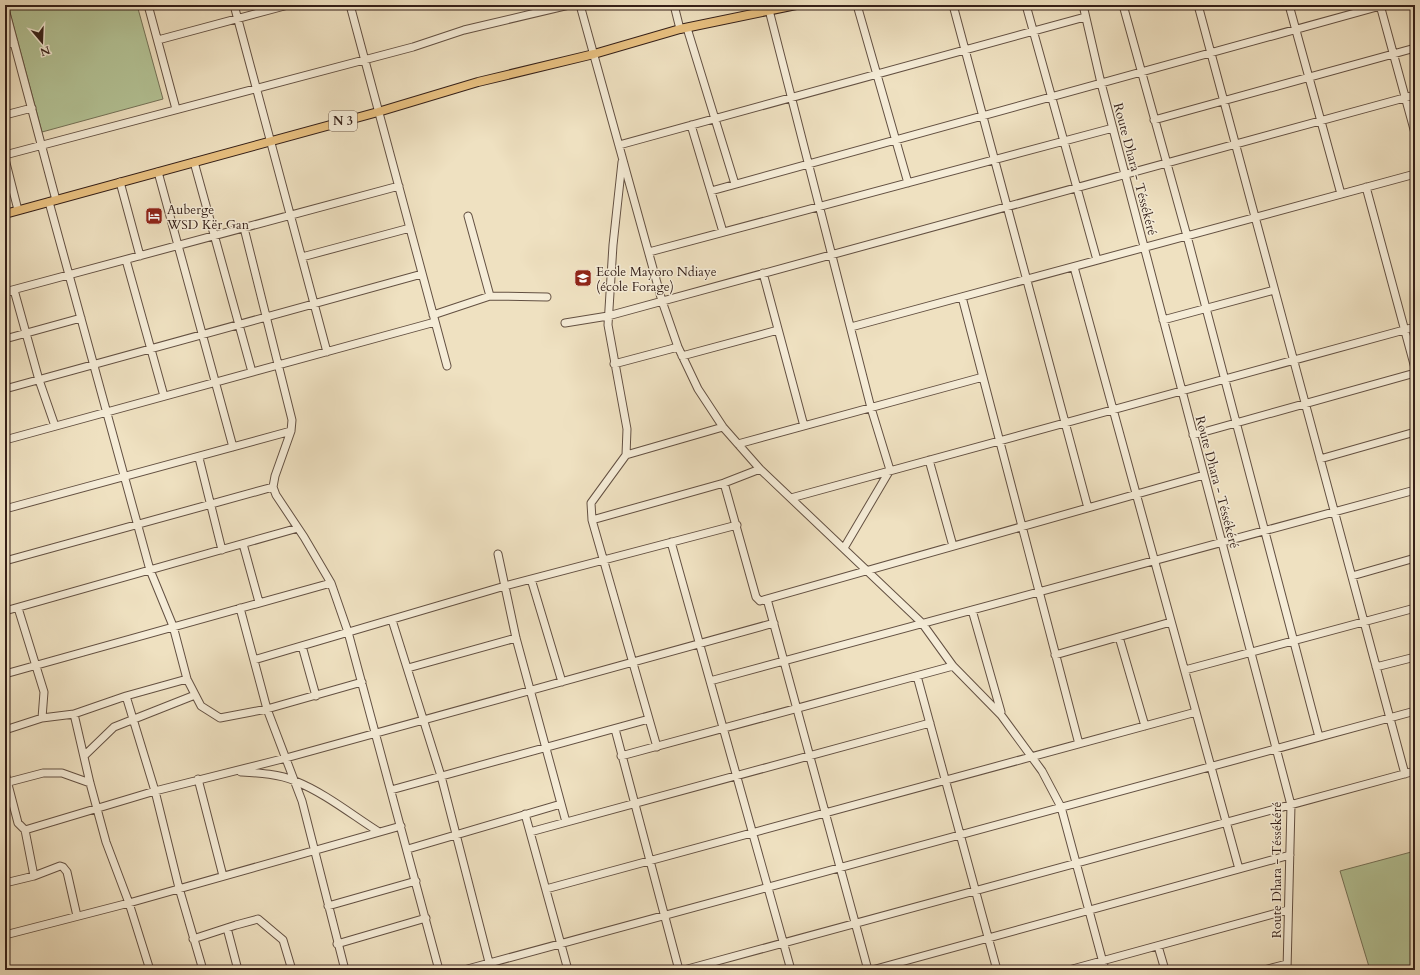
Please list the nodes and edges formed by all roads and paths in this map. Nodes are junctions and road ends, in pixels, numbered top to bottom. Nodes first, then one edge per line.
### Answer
1 (148, 5) edge
2 (234, 5) edge
3 (288, 5) edge
4 (350, 5) edge
5 (569, 5) edge
6 (580, 5) edge
7 (674, 5) edge
8 (796, 5) edge
9 (857, 5) edge
10 (953, 5) edge
11 (1026, 5) edge
12 (1083, 5) edge
13 (1123, 5) edge
14 (1198, 5) edge
15 (1289, 5) edge
16 (1381, 5) edge
17 (5, 9) edge
18 (769, 10) junction
19 (1085, 17) junction
20 (238, 19) junction
21 (683, 29) junction
22 (1295, 30) junction
23 (1033, 31) junction
24 (158, 40) junction
25 (14, 42) junction
26 (5, 44) edge
27 (1415, 48) edge
28 (965, 49) junction
29 (1210, 53) junction
30 (594, 54) junction
31 (1393, 54) junction
32 (365, 59) junction
33 (1140, 72) junction
34 (877, 74) junction
35 (1309, 77) junction
36 (1101, 83) junction
37 (256, 88) junction
38 (1415, 95) edge
39 (792, 97) junction
40 (1051, 97) junction
41 (1405, 98) junction
42 (1224, 101) junction
43 (32, 108) junction
44 (176, 109) junction
45 (378, 112) junction
46 (5, 115) edge
47 (983, 116) junction
48 (715, 118) junction
49 (1154, 120) junction
50 (1320, 121) junction
51 (691, 125) junction
52 (1113, 128) junction
53 (1415, 133) edge
54 (896, 139) junction
55 (270, 141) junction
56 (1063, 141) junction
57 (1235, 144) junction
58 (42, 145) junction
59 (619, 145) junction
60 (5, 155) edge
61 (622, 158) junction
62 (5, 159) edge
63 (995, 159) junction
64 (194, 162) junction
65 (809, 163) junction
66 (1166, 163) junction
67 (158, 172) junction
68 (1125, 174) junction
69 (1415, 174) edge
70 (120, 182) junction
71 (908, 183) junction
72 (735, 184) junction
73 (398, 186) junction
74 (1366, 187) junction
75 (1076, 188) junction
76 (710, 191) junction
77 (1341, 194) junction
78 (53, 201) junction
79 (820, 206) junction
80 (1007, 206) junction
81 (18, 210) junction
82 (5, 214) edge
83 (290, 215) junction
84 (468, 216) dead end
85 (1255, 217) junction
86 (244, 228) junction
87 (410, 228) junction
88 (723, 232) junction
89 (214, 236) junction
90 (1187, 236) junction
91 (178, 246) junction
92 (1144, 248) junction
93 (648, 252) junction
94 (832, 254) junction
95 (140, 256) junction
96 (302, 257) junction
97 (126, 260) junction
98 (1097, 260) junction
99 (1074, 267) junction
100 (763, 273) junction
101 (422, 274) junction
102 (69, 275) junction
103 (1027, 279) junction
104 (14, 290) junction
105 (1274, 290) junction
106 (5, 292) edge
107 (490, 296) junction
108 (547, 297) dead end
109 (962, 297) junction
110 (662, 301) junction
111 (314, 304) junction
112 (1206, 308) junction
113 (608, 316) junction
114 (267, 317) junction
115 (81, 318) junction
116 (434, 318) junction
117 (1163, 320) junction
118 (565, 323) dead end
119 (238, 325) junction
120 (851, 327) junction
121 (1415, 327) edge
122 (778, 330) junction
123 (1405, 330) junction
124 (26, 333) junction
125 (202, 334) junction
126 (5, 339) edge
127 (678, 346) junction
128 (151, 349) junction
129 (327, 352) junction
130 (682, 356) junction
131 (1294, 360) junction
132 (94, 364) junction
133 (614, 364) junction
134 (278, 365) junction
135 (447, 366) dead end
136 (1415, 368) edge
137 (252, 372) junction
138 (1415, 373) edge
139 (983, 378) junction
140 (1224, 379) junction
141 (39, 380) junction
142 (216, 382) junction
143 (5, 389) edge
144 (1182, 391) junction
145 (164, 396) junction
146 (1305, 403) junction
147 (871, 408) junction
148 (1113, 408) junction
149 (107, 412) junction
150 (1065, 422) junction
151 (1236, 423) junction
152 (55, 426) junction
153 (804, 426) junction
154 (724, 427) junction
155 (291, 431) junction
156 (1415, 432) edge
157 (1193, 435) junction
158 (5, 440) edge
159 (999, 440) junction
160 (738, 444) junction
161 (233, 447) junction
162 (626, 455) junction
163 (199, 458) junction
164 (1320, 458) junction
165 (929, 460) junction
166 (760, 469) junction
167 (890, 470) junction
168 (1204, 475) junction
169 (125, 477) junction
170 (724, 483) junction
171 (273, 487) junction
172 (1415, 490) edge
173 (1136, 494) junction
174 (791, 498) junction
175 (209, 505) junction
176 (1088, 508) junction
177 (5, 509) edge
178 (1334, 512) junction
179 (592, 520) junction
180 (138, 524) junction
181 (737, 525) junction
182 (1021, 526) junction
183 (298, 528) junction
184 (1264, 530) junction
185 (671, 542) junction
186 (1222, 542) junction
187 (243, 544) junction
188 (953, 546) junction
189 (844, 548) junction
190 (222, 550) junction
191 (498, 554) dead end
192 (1415, 558) edge
193 (603, 560) junction
194 (1155, 560) junction
195 (5, 561) edge
196 (150, 570) junction
197 (866, 570) junction
198 (1352, 576) junction
199 (531, 579) junction
200 (331, 583) junction
201 (505, 586) junction
202 (1038, 592) junction
203 (767, 599) junction
204 (259, 602) junction
205 (18, 608) junction
206 (240, 608) junction
207 (1415, 608) edge
208 (972, 610) junction
209 (5, 611) edge
210 (392, 620) junction
211 (1171, 622) junction
212 (1364, 622) junction
213 (774, 623) junction
214 (922, 623) junction
215 (173, 626) junction
216 (348, 632) junction
217 (1119, 637) junction
218 (516, 638) junction
219 (1294, 641) junction
220 (699, 644) junction
221 (302, 646) junction
222 (1251, 653) junction
223 (1055, 655) junction
224 (1415, 657) edge
225 (254, 660) junction
226 (784, 661) junction
227 (632, 662) junction
228 (36, 665) junction
229 (953, 666) junction
230 (1376, 667) junction
231 (408, 668) junction
232 (1185, 670) junction
233 (5, 674) edge
234 (917, 676) junction
235 (187, 679) junction
236 (710, 681) junction
237 (362, 682) junction
238 (562, 682) junction
239 (531, 690) junction
240 (195, 695) junction
241 (126, 696) junction
242 (316, 696) junction
243 (797, 708) junction
244 (267, 709) junction
245 (1415, 711) edge
246 (1196, 712) junction
247 (74, 714) junction
248 (1001, 714) junction
249 (42, 718) junction
250 (133, 718) junction
251 (1390, 718) junction
252 (424, 719) junction
253 (649, 719) junction
254 (930, 723) junction
255 (1145, 726) junction
256 (615, 729) junction
257 (723, 729) junction
258 (5, 730) edge
259 (376, 733) junction
260 (1319, 737) junction
261 (1080, 744) junction
262 (657, 747) junction
263 (546, 748) junction
264 (1276, 749) junction
265 (84, 756) junction
266 (622, 756) junction
267 (810, 756) junction
268 (1031, 757) junction
269 (286, 758) junction
270 (1211, 766) junction
271 (233, 771) junction
272 (1415, 772) edge
273 (5, 774) edge
274 (1405, 774) junction
275 (441, 776) junction
276 (736, 776) junction
277 (198, 779) junction
278 (945, 780) junction
279 (294, 781) junction
280 (7, 783) edge
281 (90, 783) junction
282 (391, 790) junction
283 (155, 791) junction
284 (634, 803) junction
285 (562, 804) junction
286 (1291, 805) junction
287 (1061, 807) junction
288 (98, 810) junction
289 (825, 813) junction
290 (525, 814) junction
291 (566, 822) junction
292 (1227, 822) junction
293 (401, 826) junction
294 (25, 830) junction
295 (380, 832) junction
296 (530, 832) junction
297 (752, 833) junction
298 (960, 835) junction
299 (455, 836) junction
300 (408, 849) junction
301 (314, 851) junction
302 (1290, 855) junction
303 (650, 860) junction
304 (1076, 863) junction
305 (840, 867) junction
306 (1240, 869) junction
307 (34, 876) junction
308 (223, 876) junction
309 (416, 881) junction
310 (5, 883) edge
311 (767, 887) junction
312 (179, 888) junction
313 (546, 889) junction
314 (975, 891) junction
315 (129, 903) junction
316 (328, 906) junction
317 (1089, 910) junction
318 (1288, 910) junction
319 (665, 915) junction
320 (77, 916) junction
321 (426, 918) junction
322 (855, 923) junction
323 (227, 928) junction
324 (5, 935) edge
325 (988, 938) junction
326 (193, 939) junction
327 (561, 943) junction
328 (783, 943) junction
329 (337, 944) junction
330 (1158, 946) junction
331 (1103, 961) junction
332 (490, 967) edge
333 (1287, 967) edge
334 (150, 970) edge
335 (203, 970) edge
336 (238, 970) edge
337 (292, 970) edge
338 (344, 970) edge
339 (440, 970) edge
340 (464, 970) edge
341 (568, 970) edge
342 (679, 970) edge
343 (684, 970) edge
344 (791, 970) edge
345 (868, 970) edge
346 (872, 970) edge
347 (997, 970) edge
348 (1069, 970) edge
349 (1105, 970) edge
350 (1165, 970) edge
351 (1264, 970) edge

1 - 24 street
2 - 20 street
3 - 20 street
4 - 32 street
5 - 32 street
6 - 30 street
7 - 21 street
8 - 18 main road, N 3
9 - 34 street
10 - 28 street
11 - 23 street
12 - 19 street, Route Dhara - Téssékéré
13 - 33 street
14 - 29 street
15 - 22 street
16 - 22 street
16 - 31 street
17 - 25 street
18 - 21 main road, N 3
18 - 39 street
19 - 23 street
19 - 36 street, Route Dhara - Téssékéré
20 - 24 street
20 - 37 street
21 - 30 main road, N 3
21 - 48 street
22 - 29 street
22 - 35 street
23 - 28 street
23 - 40 street
24 - 44 street
25 - 26 street
25 - 43 street
27 - 31 street
28 - 34 street
28 - 47 street
29 - 33 street
29 - 42 street
30 - 45 main road, N 3
30 - 59 street
31 - 35 street
31 - 41 street
32 - 37 street
32 - 45 street
33 - 36 street
33 - 49 street
34 - 39 street
34 - 54 street
35 - 42 street
35 - 50 street
36 - 40 street
36 - 52 street, Route Dhara - Téssékéré
37 - 44 street
37 - 55 street
38 - 41 street
39 - 48 street
39 - 65 street
40 - 47 street
40 - 56 street
41 - 50 street
41 - 53 street
42 - 49 street
42 - 57 street
43 - 46 street
43 - 58 street
44 - 58 street
45 - 55 main road, N 3
45 - 73 street
47 - 54 street
47 - 63 street
48 - 51 street
48 - 72 street
49 - 66 street
50 - 57 street
50 - 77 street
51 - 59 street
51 - 76 street
52 - 56 street
52 - 68 street, Route Dhara - Téssékéré
54 - 65 street
54 - 71 street
55 - 64 main road, N 3
55 - 83 street
56 - 63 street
56 - 75 street
57 - 66 street
57 - 85 street
58 - 60 street
58 - 78 street
59 - 61 street
61 - 93 street
61 - 113 street
62 - 81 street
63 - 71 street
63 - 80 street
64 - 67 main road, N 3
64 - 89 street
65 - 72 street
65 - 79 street
66 - 68 street
66 - 90 street
67 - 70 main road, N 3
67 - 91 street
68 - 75 street
68 - 92 street, Route Dhara - Téssékéré
69 - 74 street
70 - 78 main road, N 3
70 - 95 street
71 - 79 street
72 - 76 street
73 - 83 street
73 - 87 street
74 - 77 street
74 - 123 street
75 - 80 street
75 - 98 street
76 - 88 street
77 - 85 street
78 - 81 main road, N 3
78 - 102 street
79 - 88 street
79 - 94 street
80 - 94 street
80 - 103 street
81 - 82 main road, N 3
83 - 86 street
83 - 96 street
84 - 107 street
85 - 90 street
85 - 105 street
86 - 89 street
86 - 114 street
87 - 96 street
87 - 101 street
88 - 93 street
89 - 91 street
89 - 119 street
90 - 92 street
90 - 112 street
91 - 95 street
91 - 125 street
92 - 98 street
92 - 117 street, Route Dhara - Téssékéré
93 - 110 street
94 - 100 street
94 - 120 street
95 - 97 street
96 - 111 street
97 - 102 street
97 - 128 street
98 - 99 street
99 - 103 street
99 - 148 street
100 - 110 street
100 - 122 street
101 - 111 street
101 - 116 street
102 - 104 street
102 - 115 street
103 - 109 street
103 - 150 street
104 - 106 street
104 - 124 street
105 - 112 street
105 - 131 street
107 - 108 street
107 - 116 street
109 - 120 street
109 - 139 street
110 - 113 street
110 - 127 street
111 - 114 street
111 - 129 street
112 - 117 street
112 - 140 street
113 - 118 street
113 - 133 street
114 - 119 street
114 - 134 street
115 - 124 street
115 - 132 street
116 - 129 street
116 - 135 street
117 - 144 street, Route Dhara - Téssékéré
119 - 125 street
119 - 137 street
120 - 147 street
121 - 123 street
122 - 130 street
122 - 153 street
123 - 131 street
123 - 136 street
124 - 126 street
124 - 141 street
125 - 128 street
125 - 142 street
127 - 130 street
127 - 133 street
128 - 132 street
128 - 145 street
129 - 134 street
130 - 154 street
131 - 140 street
131 - 146 street
132 - 141 street
132 - 149 street
133 - 162 street
134 - 137 street
134 - 155 street
137 - 142 street
138 - 146 street
139 - 147 street
139 - 159 street
140 - 144 street
140 - 151 street
141 - 143 street
141 - 152 street
142 - 145 street
142 - 161 street
144 - 148 street
144 - 157 street, Route Dhara - Téssékéré
145 - 149 street
146 - 151 street
146 - 164 street
147 - 153 street
147 - 167 street
148 - 150 street
148 - 173 street
149 - 152 street
149 - 169 street
150 - 159 street
150 - 176 street
151 - 157 street
151 - 184 street
152 - 158 street
153 - 160 street
154 - 160 street
154 - 162 street
155 - 161 street
155 - 171 street
156 - 164 street
157 - 168 street, Route Dhara - Téssékéré
159 - 165 street
159 - 182 street
160 - 166 street
161 - 163 street
162 - 179 street
163 - 169 street
163 - 175 street
164 - 178 street
165 - 167 street
165 - 188 street
166 - 170 street
166 - 174 street
167 - 174 street
167 - 189 street
168 - 173 street
168 - 186 street, Route Dhara - Téssékéré
169 - 177 street
169 - 180 street
170 - 179 street
170 - 181 street
171 - 175 street
171 - 183 street
172 - 178 street
173 - 176 street
173 - 194 street
174 - 189 street
175 - 180 street
175 - 190 street
176 - 182 street
178 - 184 street
178 - 198 street
179 - 193 street
180 - 195 street
180 - 196 street
181 - 185 street
181 - 203 street
182 - 188 street
182 - 202 street
183 - 187 street
183 - 200 street
184 - 186 street
184 - 219 street
185 - 193 street
185 - 220 street
186 - 194 street
186 - 222 street, Route Dhara - Téssékéré
187 - 190 street
187 - 204 street
188 - 197 street
189 - 197 street
190 - 196 street
191 - 201 street
192 - 198 street
193 - 199 street
193 - 227 street
194 - 202 street
194 - 211 street
196 - 205 street
196 - 215 street
197 - 203 street
197 - 214 street
198 - 212 street
199 - 201 street
199 - 238 street
200 - 204 street
200 - 216 street
201 - 210 street
201 - 218 street
202 - 208 street
202 - 223 street
203 - 213 street
204 - 206 street
205 - 209 street
205 - 228 street
206 - 215 street
206 - 225 street
207 - 212 street
208 - 214 street
208 - 248 street
210 - 216 street
210 - 231 street
211 - 217 street
211 - 232 street
212 - 219 street
212 - 230 street
213 - 220 street
213 - 226 street
214 - 226 street
214 - 229 street
215 - 228 street
215 - 235 street
216 - 221 street
216 - 237 street
217 - 223 street
217 - 255 street
218 - 231 street
218 - 239 street
219 - 222 street
219 - 260 street
220 - 227 street
220 - 236 street
221 - 225 street
221 - 242 street
222 - 232 street
222 - 264 street, Route Dhara - Téssékéré
223 - 261 street
224 - 230 street
225 - 244 street
226 - 236 street
226 - 243 street
227 - 238 street
227 - 253 street
228 - 233 street
228 - 249 street
229 - 234 street
229 - 248 street
230 - 251 street
231 - 252 street
232 - 246 street
234 - 243 street
234 - 254 street
235 - 240 street
235 - 241 street
236 - 257 street
237 - 242 street
237 - 259 street
238 - 239 street
239 - 252 street
239 - 263 street
240 - 244 street
240 - 250 street
241 - 247 street
241 - 250 street
242 - 244 street
243 - 257 street
243 - 267 street
244 - 269 street
245 - 251 street
246 - 255 street
246 - 270 street
247 - 249 street
247 - 265 street
248 - 268 street
249 - 258 street
250 - 265 street
250 - 283 street
251 - 260 street
251 - 274 street
252 - 259 street
252 - 275 street
253 - 256 street
253 - 262 street
254 - 267 street
254 - 278 street
255 - 261 street
256 - 263 street
256 - 266 street
257 - 262 street
257 - 276 street
259 - 269 street
259 - 282 street
260 - 264 street
261 - 268 street
262 - 266 street
263 - 275 street
263 - 285 street
264 - 270 street
264 - 286 street, Route Dhara - Téssékéré
265 - 281 street
266 - 284 street
267 - 276 street
267 - 289 street
268 - 278 street
268 - 287 street
269 - 271 street
269 - 279 street
270 - 287 street
270 - 292 street
271 - 277 street
271 - 279 street
272 - 274 street
273 - 280 street
274 - 286 street
275 - 282 street
275 - 299 street
276 - 284 street
276 - 297 street
277 - 283 street
277 - 308 street
278 - 289 street
278 - 298 street
279 - 295 street
279 - 301 street
280 - 281 street
280 - 294 street
281 - 288 street
282 - 293 street
283 - 288 street
283 - 312 street
284 - 291 street
284 - 303 street
285 - 290 street
285 - 291 street
286 - 292 street
286 - 302 street, Route Dhara - Téssékéré
287 - 298 street
287 - 304 street
288 - 294 street
288 - 315 street
289 - 297 street
289 - 305 street
290 - 296 street
290 - 299 street
291 - 296 street
292 - 304 street
292 - 306 street
293 - 295 street
293 - 300 street
294 - 307 street
295 - 301 street
296 - 313 street
297 - 303 street
297 - 311 street
298 - 305 street
298 - 314 street
299 - 300 street
299 - 332 street
300 - 309 street
301 - 308 street
301 - 316 street
302 - 306 street
302 - 318 street, Route Dhara - Téssékéré
303 - 313 street
303 - 319 street
304 - 314 street
304 - 317 street
305 - 311 street
305 - 322 street
306 - 317 street
307 - 310 street
307 - 320 street
308 - 312 street
309 - 316 street
309 - 321 street
311 - 319 street
311 - 328 street
312 - 315 street
312 - 326 street
313 - 327 street
314 - 322 street
314 - 325 street
315 - 320 street
315 - 334 street
316 - 329 street
317 - 325 street
317 - 331 street
318 - 330 street
318 - 333 street, Route Dhara - Téssékéré
319 - 327 street
319 - 342 street
320 - 324 street
321 - 329 street
321 - 339 street
322 - 328 street
322 - 345 street
323 - 326 street
323 - 336 street
323 - 337 street
325 - 346 street
325 - 347 street
326 - 335 street
327 - 332 street
327 - 341 street
328 - 343 street
328 - 344 street
329 - 338 street
330 - 331 street
330 - 350 street
331 - 348 street
331 - 349 street
332 - 340 street
333 - 351 street

